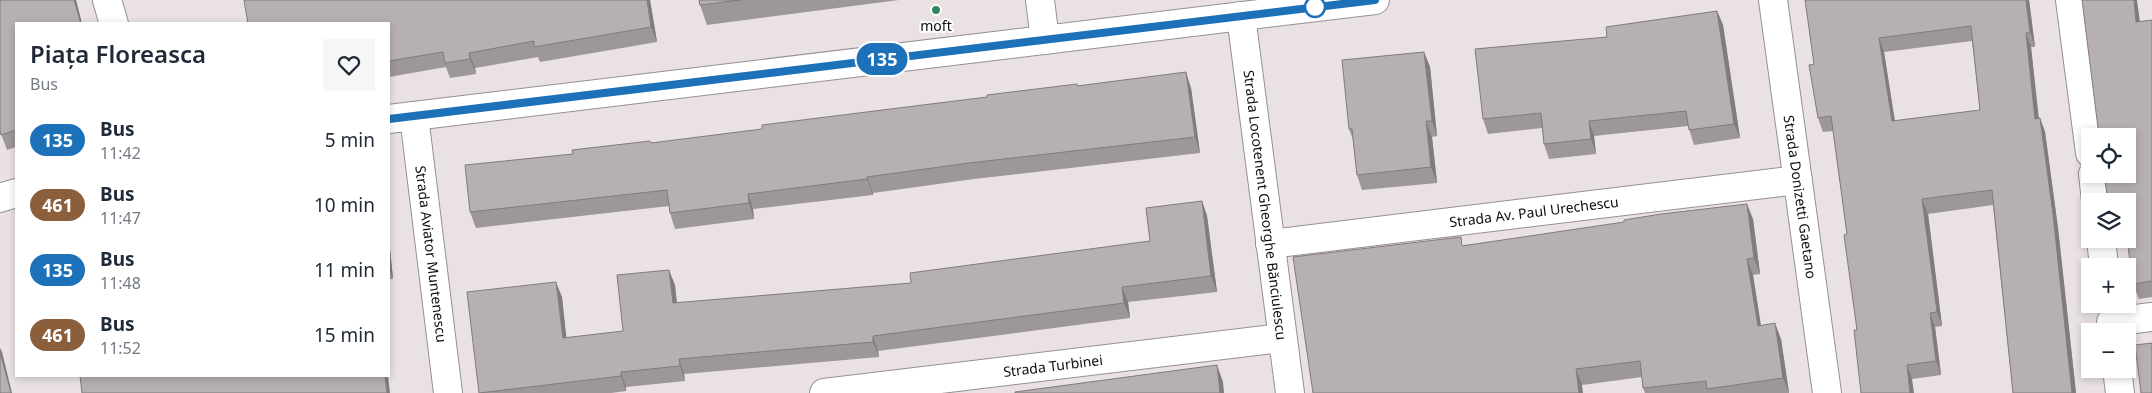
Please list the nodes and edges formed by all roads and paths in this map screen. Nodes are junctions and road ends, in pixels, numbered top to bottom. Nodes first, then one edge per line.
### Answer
1 (107, 0) edge
2 (1040, 0) edge
3 (1375, 0) edge
4 (1773, 0) edge
5 (2070, 0) edge
6 (1241, 16) junction
7 (113, 22) edge
8 (1045, 40) junction
9 (401, 118) edge
10 (2087, 128) edge
11 (1798, 180) junction
12 (15, 193) edge
13 (0, 198) edge
14 (1270, 244) junction
15 (2152, 317) edge
16 (2111, 319) edge
17 (1282, 338) junction
18 (2118, 378) edge
19 (448, 393) edge
20 (824, 393) edge
21 (1290, 393) edge
22 (1827, 393) edge
23 (2120, 393) edge

1 - 7 street
2 - 8 street
3 - 6 street
4 - 11 street, Strada Donizetti Gaetano
5 - 10 street
6 - 8 street
6 - 14 street, Strada Locotenent Gheorghe Bănciulescu
8 - 9 street
9 - 19 street, Strada Aviator Muntenescu
11 - 14 street, Strada Av. Paul Urechescu
11 - 22 street, Strada Donizetti Gaetano
12 - 13 street
14 - 17 street, Strada Locotenent Gheorghe Bănciulescu
15 - 16 street
17 - 20 street, Strada Turbinei
17 - 21 street, Strada Locotenent Gheorghe Bănciulescu
18 - 23 street

